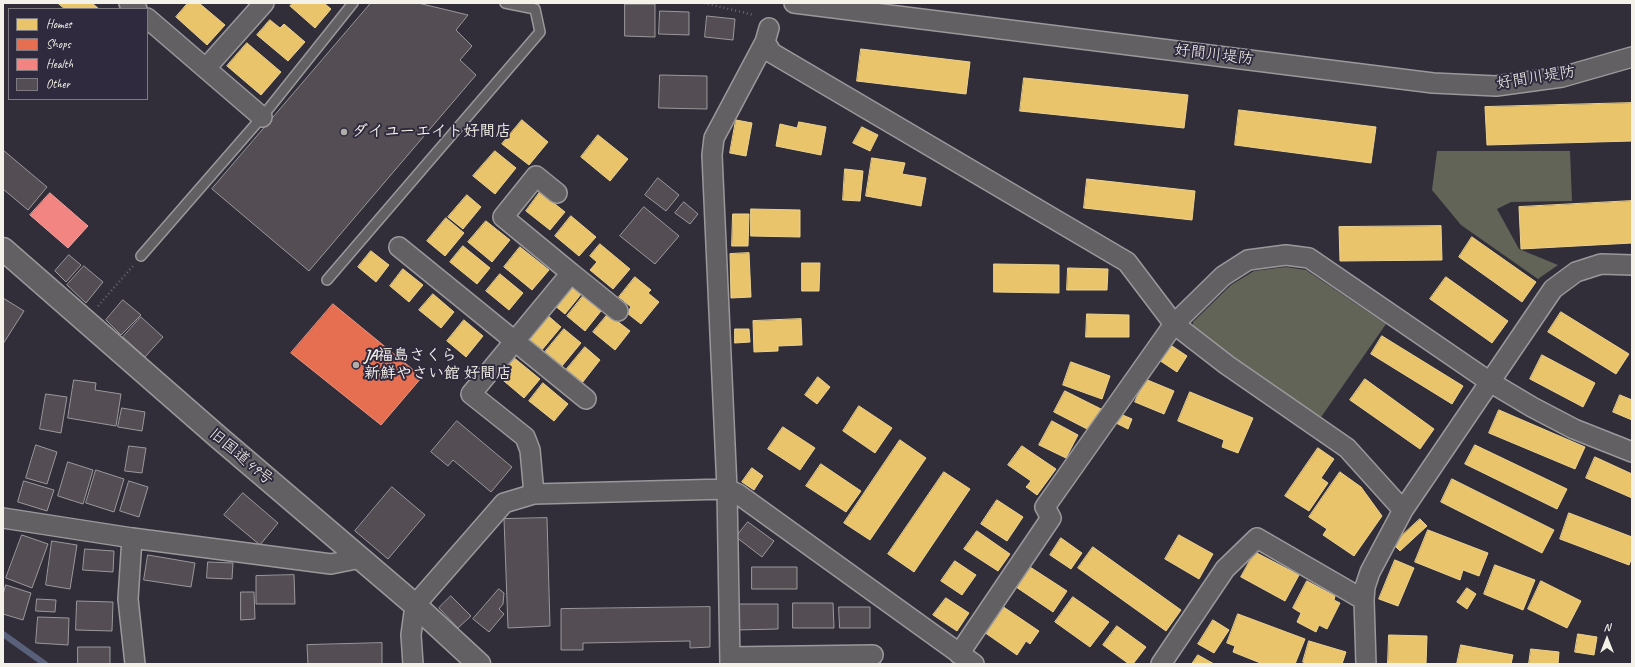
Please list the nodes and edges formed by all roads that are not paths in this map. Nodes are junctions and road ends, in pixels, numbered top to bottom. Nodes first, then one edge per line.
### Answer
1 (264, 3) edge
2 (353, 3) edge
3 (505, 3) edge
4 (794, 3) edge
5 (148, 19) edge
6 (1632, 57) edge
7 (206, 68) junction
8 (262, 117) junction
9 (557, 193) dead end
10 (399, 247) dead end
11 (3, 251) edge
12 (141, 256) road end
13 (1632, 265) edge
14 (571, 273) junction
15 (327, 280) dead end
16 (618, 311) dead end
17 (1174, 324) junction
18 (515, 341) junction
19 (1490, 382) junction
20 (586, 399) dead end
21 (1632, 452) edge
22 (728, 489) junction
23 (534, 494) junction
24 (1403, 510) junction
25 (3, 518) edge
26 (132, 538) junction
27 (361, 558) junction
28 (1364, 600) junction
29 (415, 605) junction
30 (873, 655) dead end
31 (966, 659) edge
32 (730, 660) edge
33 (135, 664) edge
34 (413, 664) edge
35 (480, 664) edge
36 (1162, 664) edge
37 (1366, 664) edge

1 - 7 street
2 - 8 lane
3 - 15 lane
4 - 6 street, 好間川堤防
5 - 7 street
7 - 8 street
8 - 12 lane
9 - 14 street
10 - 18 street
11 - 27 street, 旧国道49号
13 - 19 street
14 - 16 street
14 - 18 street
17 - 19 street
17 - 22 street
17 - 24 street
17 - 31 street
18 - 20 street
18 - 23 street
19 - 21 street
19 - 24 street
22 - 23 street
22 - 31 street
22 - 32 street
23 - 29 street
24 - 28 street
25 - 26 street
26 - 27 street
26 - 33 street
27 - 29 street, 旧国道49号
28 - 36 street
28 - 37 street
29 - 34 street
29 - 35 street, 旧国道49号
30 - 32 street

